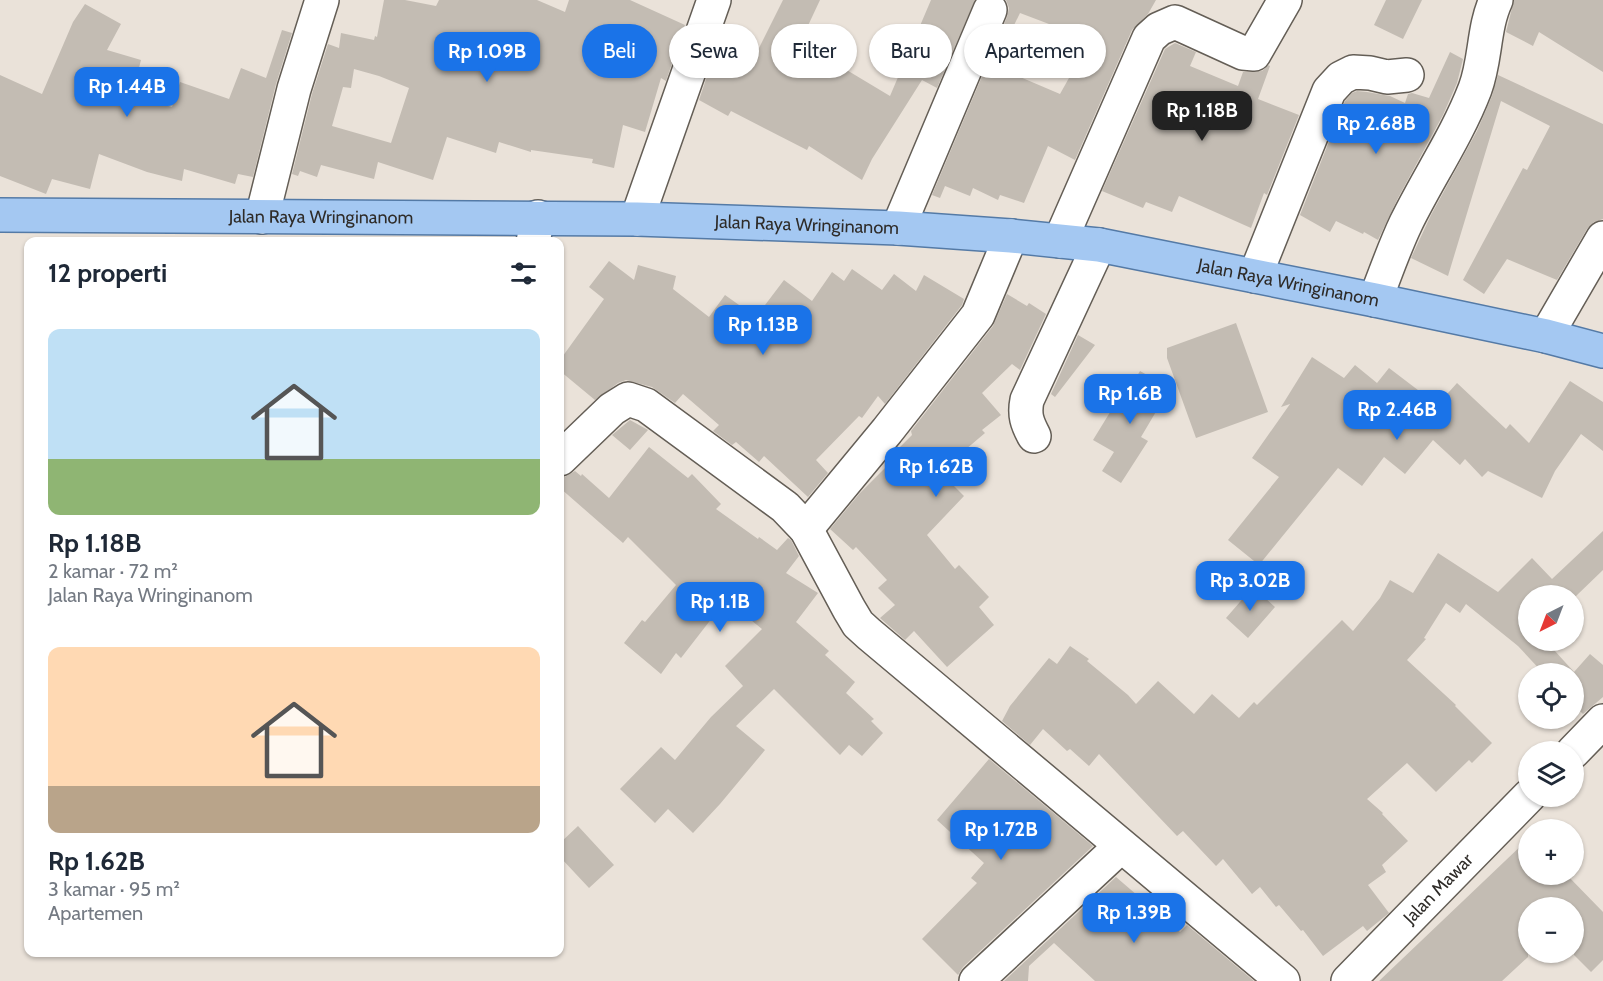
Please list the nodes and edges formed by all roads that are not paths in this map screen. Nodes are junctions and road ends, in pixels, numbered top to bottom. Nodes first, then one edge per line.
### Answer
1 (322, 0) edge
2 (714, 0) edge
3 (1285, 0) edge
4 (1496, 0) edge
5 (990, 10) dead end
6 (1407, 75) dead end
7 (0, 215) edge
8 (262, 217) junction
9 (637, 219) junction
10 (898, 228) junction
11 (536, 229) edge
12 (1011, 236) junction
13 (1603, 238) edge
14 (1060, 241) junction
15 (1099, 245) junction
16 (1255, 276) junction
17 (1375, 300) junction
18 (1546, 336) junction
19 (1603, 351) edge
20 (1034, 436) dead end
21 (564, 455) edge
22 (806, 529) junction
23 (1519, 807) edge
24 (1120, 847) junction
25 (1360, 977) edge
26 (976, 981) edge
27 (1283, 981) edge

1 - 8 street
2 - 9 street
3 - 14 street
4 - 17 street
5 - 10 street
6 - 16 street
7 - 8 main road, Jalan Raya Wringinanom
8 - 11 main road, Jalan Raya Wringinanom
9 - 10 main road, Jalan Raya Wringinanom
9 - 11 main road, Jalan Raya Wringinanom
10 - 12 main road, Jalan Raya Wringinanom
12 - 14 main road, Jalan Raya Wringinanom
12 - 22 street
13 - 18 street
14 - 15 main road, Jalan Raya Wringinanom
15 - 16 main road, Jalan Raya Wringinanom
15 - 20 street
16 - 17 main road, Jalan Raya Wringinanom
17 - 18 main road, Jalan Raya Wringinanom
18 - 19 main road, Jalan Raya Wringinanom
21 - 22 street
22 - 24 street
23 - 25 street, Jalan Mawar
24 - 26 street
24 - 27 street

